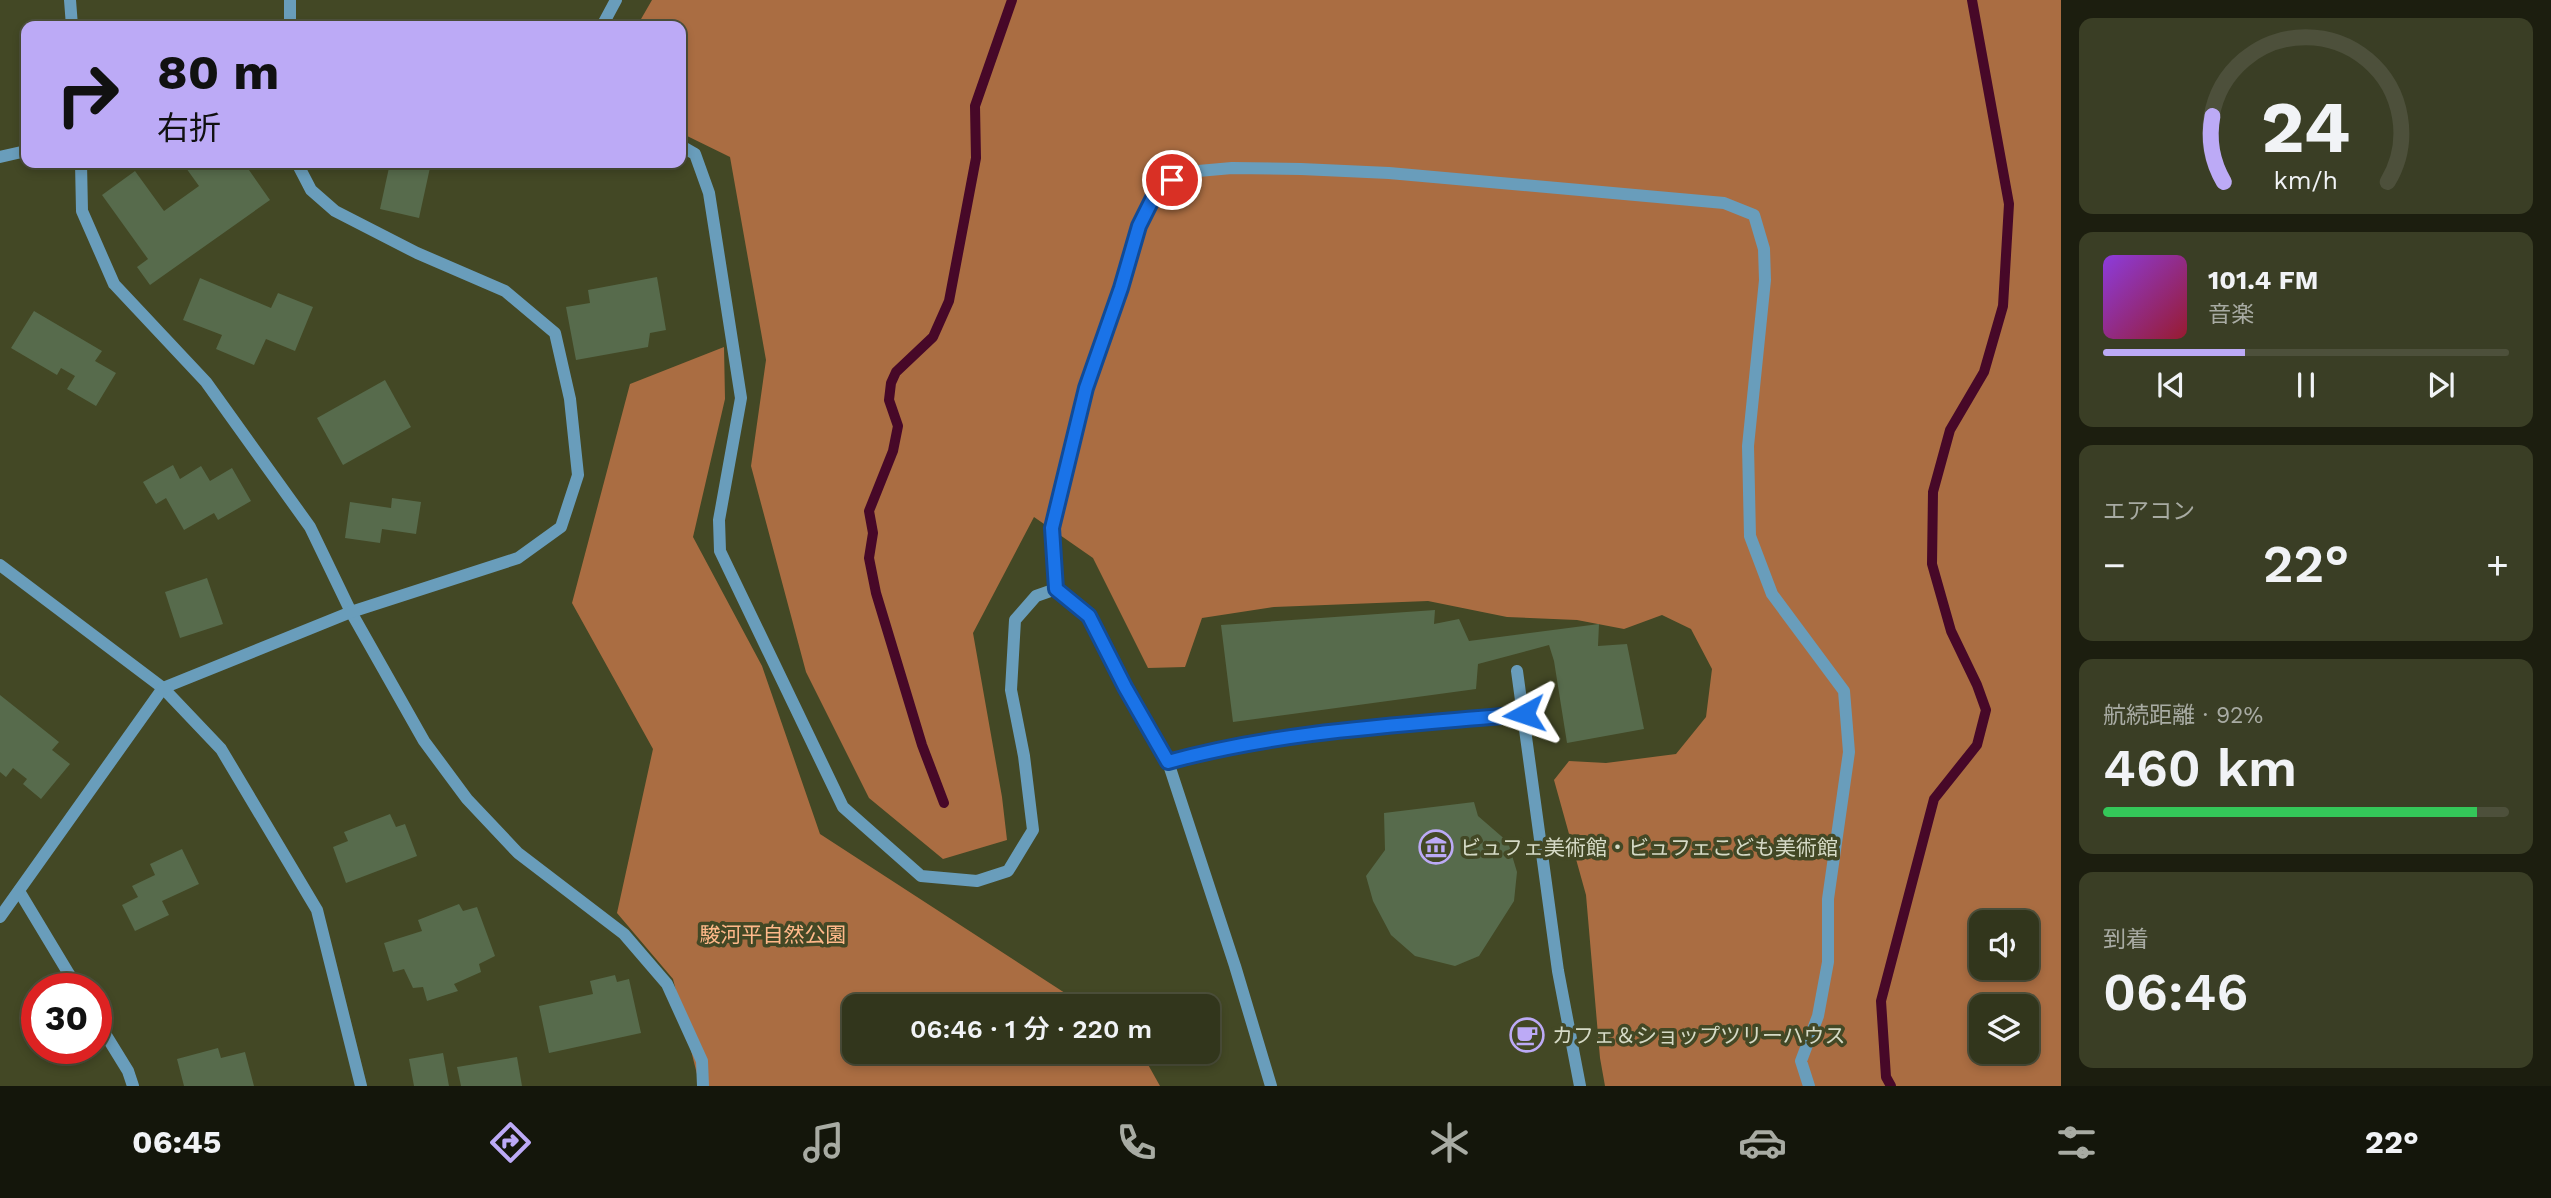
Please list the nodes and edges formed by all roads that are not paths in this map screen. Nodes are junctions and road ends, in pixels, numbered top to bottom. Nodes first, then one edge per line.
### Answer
1 (70, 0) edge
2 (290, 0) edge
3 (616, 0) edge
4 (72, 21) edge
5 (290, 21) edge
6 (605, 21) edge
7 (686, 149) edge
8 (21, 153) edge
9 (0, 157) edge
10 (81, 168) edge
11 (300, 168) edge
12 (0, 565) edge
13 (1056, 589) junction
14 (351, 612) junction
15 (1517, 671) dead end
16 (163, 688) junction
17 (1524, 714) junction
18 (1168, 762) junction
19 (19, 891) junction
20 (0, 917) edge
21 (68, 973) edge
22 (112, 1044) edge
23 (133, 1086) edge
24 (361, 1086) edge
25 (703, 1086) edge
26 (1271, 1086) edge
27 (1580, 1086) edge
28 (1809, 1086) edge

1 - 4 street
2 - 5 street
3 - 6 street
7 - 13 street
8 - 9 street
10 - 14 street
11 - 14 street
12 - 16 street
13 - 18 street
13 - 28 street
14 - 16 street
14 - 25 street
15 - 17 street
16 - 19 street
16 - 24 street
17 - 18 street
17 - 27 street
18 - 26 street
19 - 20 street
19 - 21 street
22 - 23 street

